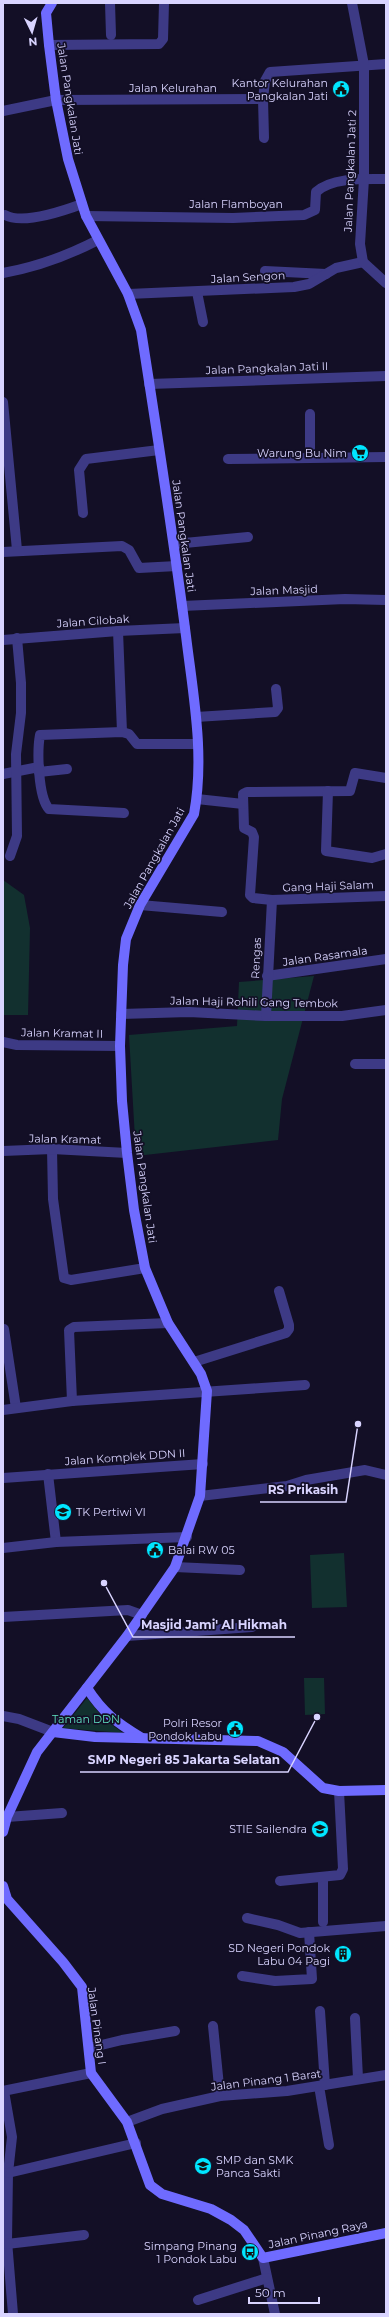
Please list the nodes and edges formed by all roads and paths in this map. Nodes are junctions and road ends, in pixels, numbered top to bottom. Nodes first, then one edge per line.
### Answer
1 (52, 3) edge
2 (110, 3) edge
3 (164, 3) edge
4 (352, 3) edge
5 (111, 35) dead end
6 (49, 45) junction
7 (386, 64) edge
8 (364, 65) junction
9 (263, 99) junction
10 (56, 100) junction
11 (3, 111) edge
12 (264, 138) dead end
13 (364, 179) junction
14 (386, 179) edge
15 (82, 204) junction
16 (5, 215) dead end
17 (86, 216) junction
18 (98, 240) junction
19 (363, 262) junction
20 (265, 271) dead end
21 (3, 273) edge
22 (326, 274) junction
23 (386, 284) edge
24 (197, 292) junction
25 (128, 294) junction
26 (203, 322) dead end
27 (386, 376) edge
28 (149, 384) junction
29 (3, 402) edge
30 (310, 414) dead end
31 (5, 433) edge
32 (159, 447) junction
33 (111, 449) dead end
34 (310, 457) junction
35 (386, 457) edge
36 (228, 459) dead end
37 (83, 513) dead end
38 (248, 537) dead end
39 (174, 544) junction
40 (17, 550) junction
41 (3, 552) edge
42 (178, 566) junction
43 (386, 600) edge
44 (182, 606) junction
45 (185, 628) junction
46 (118, 631) junction
47 (17, 638) junction
48 (3, 640) edge
49 (276, 689) dead end
50 (196, 717) junction
51 (122, 732) junction
52 (198, 744) junction
53 (39, 769) junction
54 (67, 769) dead end
55 (16, 770) junction
56 (3, 774) edge
57 (386, 778) edge
58 (328, 791) junction
59 (197, 799) junction
60 (243, 804) junction
61 (124, 813) dead end
62 (386, 854) edge
63 (10, 856) dead end
64 (386, 896) edge
65 (272, 900) junction
66 (140, 905) junction
67 (222, 912) dead end
68 (386, 959) edge
69 (268, 976) junction
70 (386, 1010) edge
71 (121, 1014) junction
72 (266, 1016) junction
73 (3, 1042) edge
74 (120, 1046) junction
75 (355, 1064) dead end
76 (386, 1064) edge
77 (52, 1149) junction
78 (3, 1151) edge
79 (127, 1153) junction
80 (145, 1268) junction
81 (279, 1291) dead end
82 (168, 1322) junction
83 (4, 1329) dead end
84 (194, 1362) junction
85 (305, 1385) dead end
86 (203, 1391) junction
87 (72, 1401) junction
88 (16, 1408) junction
89 (3, 1410) edge
90 (194, 1464) junction
91 (48, 1474) junction
92 (386, 1475) edge
93 (3, 1478) edge
94 (200, 1496) junction
95 (184, 1537) junction
96 (56, 1542) junction
97 (3, 1548) edge
98 (175, 1567) junction
99 (240, 1570) dead end
100 (140, 1614) junction
101 (3, 1617) edge
102 (252, 1627) dead end
103 (127, 1636) junction
104 (87, 1688) junction
105 (3, 1716) edge
106 (53, 1732) junction
107 (143, 1739) junction
108 (386, 1790) edge
109 (339, 1791) junction
110 (62, 1813) dead end
111 (6, 1817) junction
112 (3, 1832) edge
113 (323, 1878) junction
114 (280, 1881) dead end
115 (3, 1886) edge
116 (248, 1918) dead end
117 (323, 1922) dead end
118 (386, 1926) edge
119 (309, 1932) junction
120 (242, 1976) dead end
121 (320, 2011) dead end
122 (355, 2018) dead end
123 (213, 2026) dead end
124 (175, 2032) dead end
125 (89, 2048) junction
126 (91, 2073) junction
127 (386, 2075) edge
128 (358, 2078) junction
129 (322, 2085) junction
130 (3, 2091) edge
131 (220, 2096) junction
132 (127, 2122) junction
133 (3, 2133) edge
134 (136, 2143) junction
135 (12, 2144) junction
136 (328, 2145) dead end
137 (8, 2173) junction
138 (386, 2233) edge
139 (84, 2235) dead end
140 (7, 2244) junction
141 (263, 2258) junction
142 (267, 2278) junction
143 (198, 2300) dead end
144 (13, 2314) edge
145 (275, 2314) edge

1 - 6 main road, Jalan Pangkalan Jati
2 - 5 street
3 - 6 street
4 - 8 street, Jalan Pangkalan Jati 2
6 - 10 main road, Jalan Pangkalan Jati
7 - 8 street
8 - 9 street
8 - 13 street, Jalan Pangkalan Jati 2
9 - 10 street, Jalan Kelurahan
9 - 12 street
10 - 11 street, Jalan Kelurahan
10 - 15 main road, Jalan Pangkalan Jati
13 - 14 street
13 - 17 street, Jalan Flamboyan
13 - 19 street, Jalan Pangkalan Jati 2
15 - 16 street
15 - 17 main road, Jalan Pangkalan Jati
17 - 18 main road, Jalan Pangkalan Jati
18 - 21 street
18 - 25 main road, Jalan Pangkalan Jati
19 - 22 street, Jalan Sengon
19 - 23 street
20 - 22 street
22 - 24 street, Jalan Sengon
24 - 25 street, Jalan Sengon
24 - 26 street
25 - 28 main road, Jalan Pangkalan Jati
27 - 28 street, Jalan Pangkalan Jati II
28 - 32 main road, Jalan Pangkalan Jati
29 - 31 street
30 - 34 street
31 - 40 street
32 - 33 street
32 - 37 street
32 - 39 main road, Jalan Pangkalan Jati
34 - 35 street
34 - 36 street
38 - 39 street
39 - 42 main road, Jalan Pangkalan Jati
40 - 41 street
40 - 42 street
42 - 44 main road, Jalan Pangkalan Jati
43 - 44 street, Jalan Masjid
44 - 45 main road, Jalan Pangkalan Jati
45 - 46 street, Jalan Cilobak
45 - 50 main road, Jalan Pangkalan Jati
46 - 47 street, Jalan Cilobak
46 - 51 street
47 - 48 street, Jalan Cilobak
47 - 55 street
49 - 50 street
50 - 52 main road, Jalan Pangkalan Jati
51 - 52 street
51 - 53 street
52 - 59 main road, Jalan Pangkalan Jati
53 - 54 street
53 - 55 street
53 - 61 street
55 - 56 street
55 - 63 street
57 - 58 street
58 - 60 street
58 - 62 street
59 - 60 street
59 - 66 main road, Jalan Pangkalan Jati
60 - 65 street, Gang Haji Salam
64 - 65 street, Gang Haji Salam
65 - 69 street, Rengas
66 - 67 street
66 - 71 main road, Jalan Pangkalan Jati
68 - 69 street, Jalan Rasamala
69 - 72 street, Rengas
70 - 72 street, Jalan Haji Rohili Gang Tembok
71 - 72 street, Jalan Haji Rohili Gang Tembok
71 - 74 main road, Jalan Pangkalan Jati
73 - 74 street, Jalan Kramat II
74 - 79 main road, Jalan Pangkalan Jati
75 - 76 street
77 - 78 street, Jalan Kramat
77 - 79 street, Jalan Kramat
77 - 80 street
79 - 80 main road, Jalan Pangkalan Jati
80 - 82 main road, Jalan Pangkalan Jati
81 - 84 street
82 - 84 main road, Jalan Pangkalan Jati
82 - 87 street
83 - 88 street
84 - 86 main road, Jalan Pangkalan Jati
85 - 86 street
86 - 87 street
86 - 90 main road, Jalan Pangkalan Jati
87 - 88 street
88 - 89 street
90 - 91 street, Jalan Komplek DDN II
90 - 94 main road, Jalan Pangkalan Jati
91 - 93 street, Jalan Komplek DDN II
91 - 96 street
92 - 94 street
94 - 95 main road, Jalan Pangkalan Jati
95 - 96 street
95 - 98 main road, Jalan Pangkalan Jati
96 - 97 street
98 - 99 street
98 - 100 main road, Jalan Pangkalan Jati
100 - 101 street
100 - 103 main road, Jalan Pangkalan Jati
102 - 103 street
103 - 104 main road, Jalan Pangkalan Jati
104 - 106 main road, Jalan Pangkalan Jati
104 - 107 main road
105 - 106 street
106 - 107 main road
106 - 111 main road
107 - 109 main road
108 - 109 main road
109 - 113 street
110 - 111 street
111 - 112 main road
113 - 114 street
113 - 117 street
115 - 125 main road, Jalan Pinang I
116 - 119 street
118 - 119 street
119 - 120 street
121 - 129 street
122 - 128 street
123 - 131 street
124 - 125 street
125 - 126 main road, Jalan Pinang I
126 - 130 street
126 - 132 main road, Jalan Pinang I
127 - 128 street, Jalan Pinang 1 Barat
128 - 129 street, Jalan Pinang 1 Barat
129 - 131 street, Jalan Pinang 1 Barat
129 - 136 street
130 - 135 street
131 - 132 street, Jalan Pinang 1 Barat
132 - 134 main road, Jalan Pinang I
133 - 135 street
134 - 137 street
134 - 141 main road, Jalan Pinang I
135 - 137 street
137 - 140 street
138 - 141 main road, Jalan Pinang Raya
139 - 140 street
140 - 144 street
141 - 142 street, Jalan Pinang Raya
142 - 143 street
142 - 145 street, Jalan Pinang Raya

